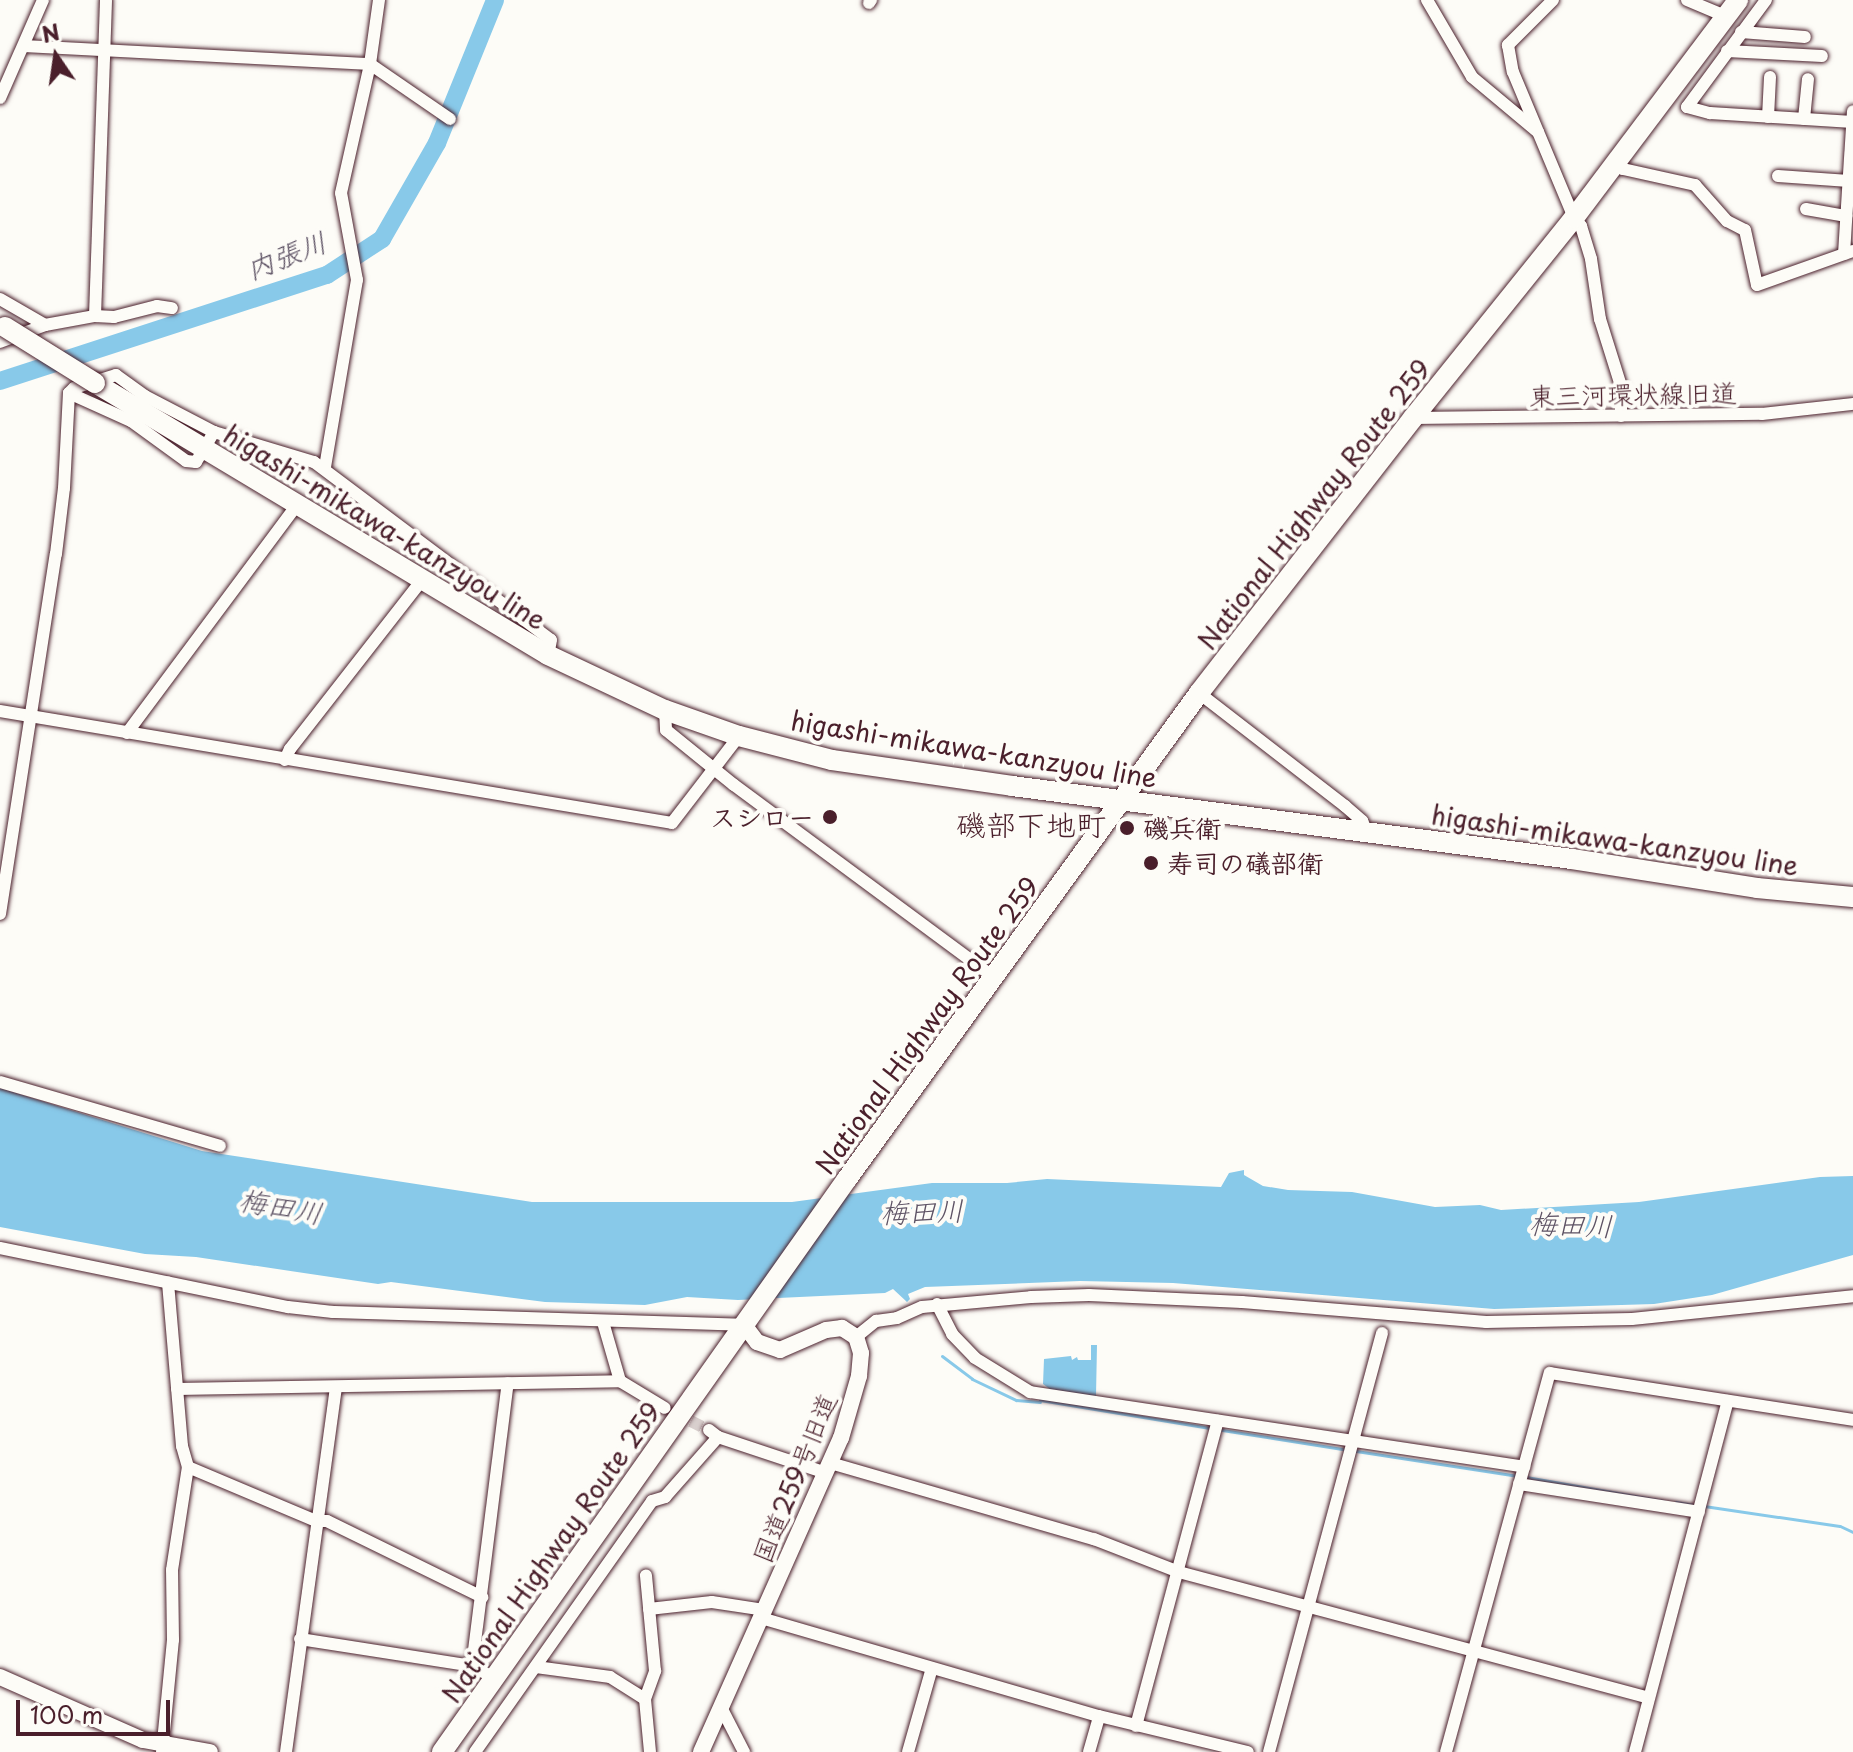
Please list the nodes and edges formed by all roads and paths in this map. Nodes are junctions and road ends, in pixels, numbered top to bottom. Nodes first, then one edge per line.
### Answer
1 (43, 0) edge
2 (106, 0) edge
3 (379, 0) edge
4 (1427, 0) edge
5 (1553, 0) edge
6 (1687, 0) edge
7 (1766, 0) edge
8 (1731, 8) edge
9 (1741, 32) junction
10 (1805, 37) dead end
11 (25, 46) junction
12 (104, 50) junction
13 (1727, 51) junction
14 (1822, 56) dead end
15 (370, 64) junction
16 (1770, 77) dead end
17 (1808, 79) dead end
18 (0, 98) edge
19 (1853, 111) edge
20 (1768, 117) junction
21 (450, 119) dead end
22 (1804, 119) junction
23 (1853, 122) edge
24 (1541, 134) junction
25 (1614, 161) junction
26 (1778, 176) dead end
27 (1849, 181) junction
28 (1806, 209) dead end
29 (1846, 216) junction
30 (1574, 218) junction
31 (1849, 253) edge
32 (0, 299) edge
33 (172, 308) dead end
34 (95, 316) junction
35 (45, 325) junction
36 (2, 331) edge
37 (69, 393) junction
38 (1853, 404) edge
39 (1621, 416) junction
40 (1413, 418) junction
41 (209, 441) junction
42 (325, 467) junction
43 (298, 504) junction
44 (423, 579) junction
45 (548, 655) junction
46 (1199, 693) junction
47 (665, 710) junction
48 (0, 711) edge
49 (30, 715) junction
50 (127, 733) junction
51 (739, 736) junction
52 (285, 760) junction
53 (716, 769) junction
54 (1123, 799) junction
55 (1367, 832) junction
56 (1853, 897) edge
57 (0, 914) edge
58 (995, 978) junction
59 (0, 1082) edge
60 (220, 1146) dead end
61 (0, 1248) edge
62 (168, 1283) junction
63 (1853, 1296) edge
64 (937, 1304) junction
65 (603, 1322) junction
66 (744, 1325) junction
67 (1382, 1333) dead end
68 (856, 1337) junction
69 (620, 1381) junction
70 (508, 1383) junction
71 (336, 1387) junction
72 (177, 1389) junction
73 (1728, 1401) junction
74 (665, 1408) tunnel mouth
75 (1853, 1420) edge
76 (1217, 1426) junction
77 (1353, 1448) junction
78 (188, 1467) junction
79 (828, 1468) junction
80 (1522, 1476) junction
81 (1700, 1507) junction
82 (316, 1521) junction
83 (590, 1543) junction
84 (611, 1561) junction
85 (1179, 1572) junction
86 (646, 1575) dead end
87 (482, 1597) junction
88 (649, 1609) junction
89 (1309, 1609) junction
90 (763, 1614) junction
91 (300, 1639) junction
92 (1473, 1652) junction
93 (472, 1666) junction
94 (536, 1667) junction
95 (932, 1668) junction
96 (0, 1677) edge
97 (495, 1678) junction
98 (1647, 1697) junction
99 (645, 1699) junction
100 (721, 1707) junction
101 (1099, 1716) junction
102 (1136, 1726) junction
103 (163, 1748) edge
104 (210, 1752) edge
105 (286, 1752) edge
106 (442, 1752) edge
107 (475, 1752) edge
108 (650, 1752) edge
109 (701, 1752) edge
110 (744, 1752) edge
111 (908, 1752) edge
112 (1089, 1752) edge
113 (1248, 1752) edge
114 (1269, 1752) edge
115 (1446, 1752) edge
116 (1635, 1752) edge

1 - 11 street
2 - 12 street
3 - 15 street
4 - 24 street
5 - 24 street
6 - 8 street
7 - 9 street
8 - 25 main road, National Highway Route 259
9 - 10 street
9 - 13 street
11 - 12 street
11 - 18 street
12 - 15 street
12 - 34 street
13 - 14 street
13 - 20 street
15 - 21 street
15 - 42 street
16 - 20 street
17 - 22 street
19 - 23 street
20 - 22 street
22 - 23 street
23 - 27 street
24 - 30 street
25 - 30 main road, National Highway Route 259
25 - 31 street
26 - 27 street
27 - 29 street
28 - 29 street
29 - 31 street
30 - 39 street
30 - 40 main road, National Highway Route 259
32 - 35 street
33 - 34 street
34 - 35 street
35 - 36 street
36 - 41 main road, higashi-mikawa-kanzyou line, bridge
37 - 41 street
37 - 41 street
37 - 49 street
38 - 39 street, 東三河環状線旧道
39 - 40 street, 東三河環状線旧道
40 - 46 main road, National Highway Route 259
41 - 42 street
41 - 43 main road, higashi-mikawa-kanzyou line
42 - 45 street
43 - 44 main road, higashi-mikawa-kanzyou line
43 - 50 street
44 - 45 main road, higashi-mikawa-kanzyou line
44 - 52 street
45 - 47 main road, higashi-mikawa-kanzyou line
46 - 54 main road, National Highway Route 259
46 - 55 street
47 - 51 main road, higashi-mikawa-kanzyou line
47 - 53 street
48 - 49 street
49 - 50 street
49 - 57 street
50 - 52 street
51 - 53 street
51 - 54 main road, higashi-mikawa-kanzyou line
52 - 53 street
53 - 58 street
54 - 55 main road, higashi-mikawa-kanzyou line
54 - 58 main road, National Highway Route 259
55 - 56 main road, higashi-mikawa-kanzyou line
58 - 66 main road, National Highway Route 259
59 - 60 street
61 - 62 street
62 - 65 street
62 - 72 street
63 - 64 street
64 - 68 street
64 - 76 street
65 - 66 street
65 - 69 street
66 - 68 street
66 - 83 main road, National Highway Route 259
67 - 77 street
68 - 79 street, 国道259号旧道
69 - 70 street
69 - 74 street
70 - 71 street
70 - 87 street
71 - 72 street
71 - 82 street
72 - 78 street
73 - 75 street
73 - 80 street
73 - 81 street
76 - 77 street
76 - 85 street
77 - 80 street
77 - 89 street
78 - 82 street
78 - 103 street
79 - 84 street
79 - 85 street
79 - 90 street, 国道259号旧道
80 - 81 street
80 - 92 street
81 - 98 street
82 - 87 street
82 - 91 street
83 - 84 street
83 - 97 main road, National Highway Route 259
84 - 94 street
85 - 89 street
85 - 102 street
86 - 88 street
87 - 93 street
88 - 90 street
88 - 99 street
89 - 92 street
89 - 114 street
90 - 95 street
90 - 100 street, 国道259号旧道
91 - 93 street
91 - 105 street
92 - 98 street
92 - 115 street
93 - 97 street
94 - 99 street
94 - 107 street
95 - 101 street
95 - 111 street
96 - 103 street
97 - 106 main road, National Highway Route 259
98 - 116 street
99 - 108 street
100 - 109 street, 国道259号旧道
100 - 110 street
101 - 102 street
101 - 112 street
102 - 113 street
103 - 104 street

